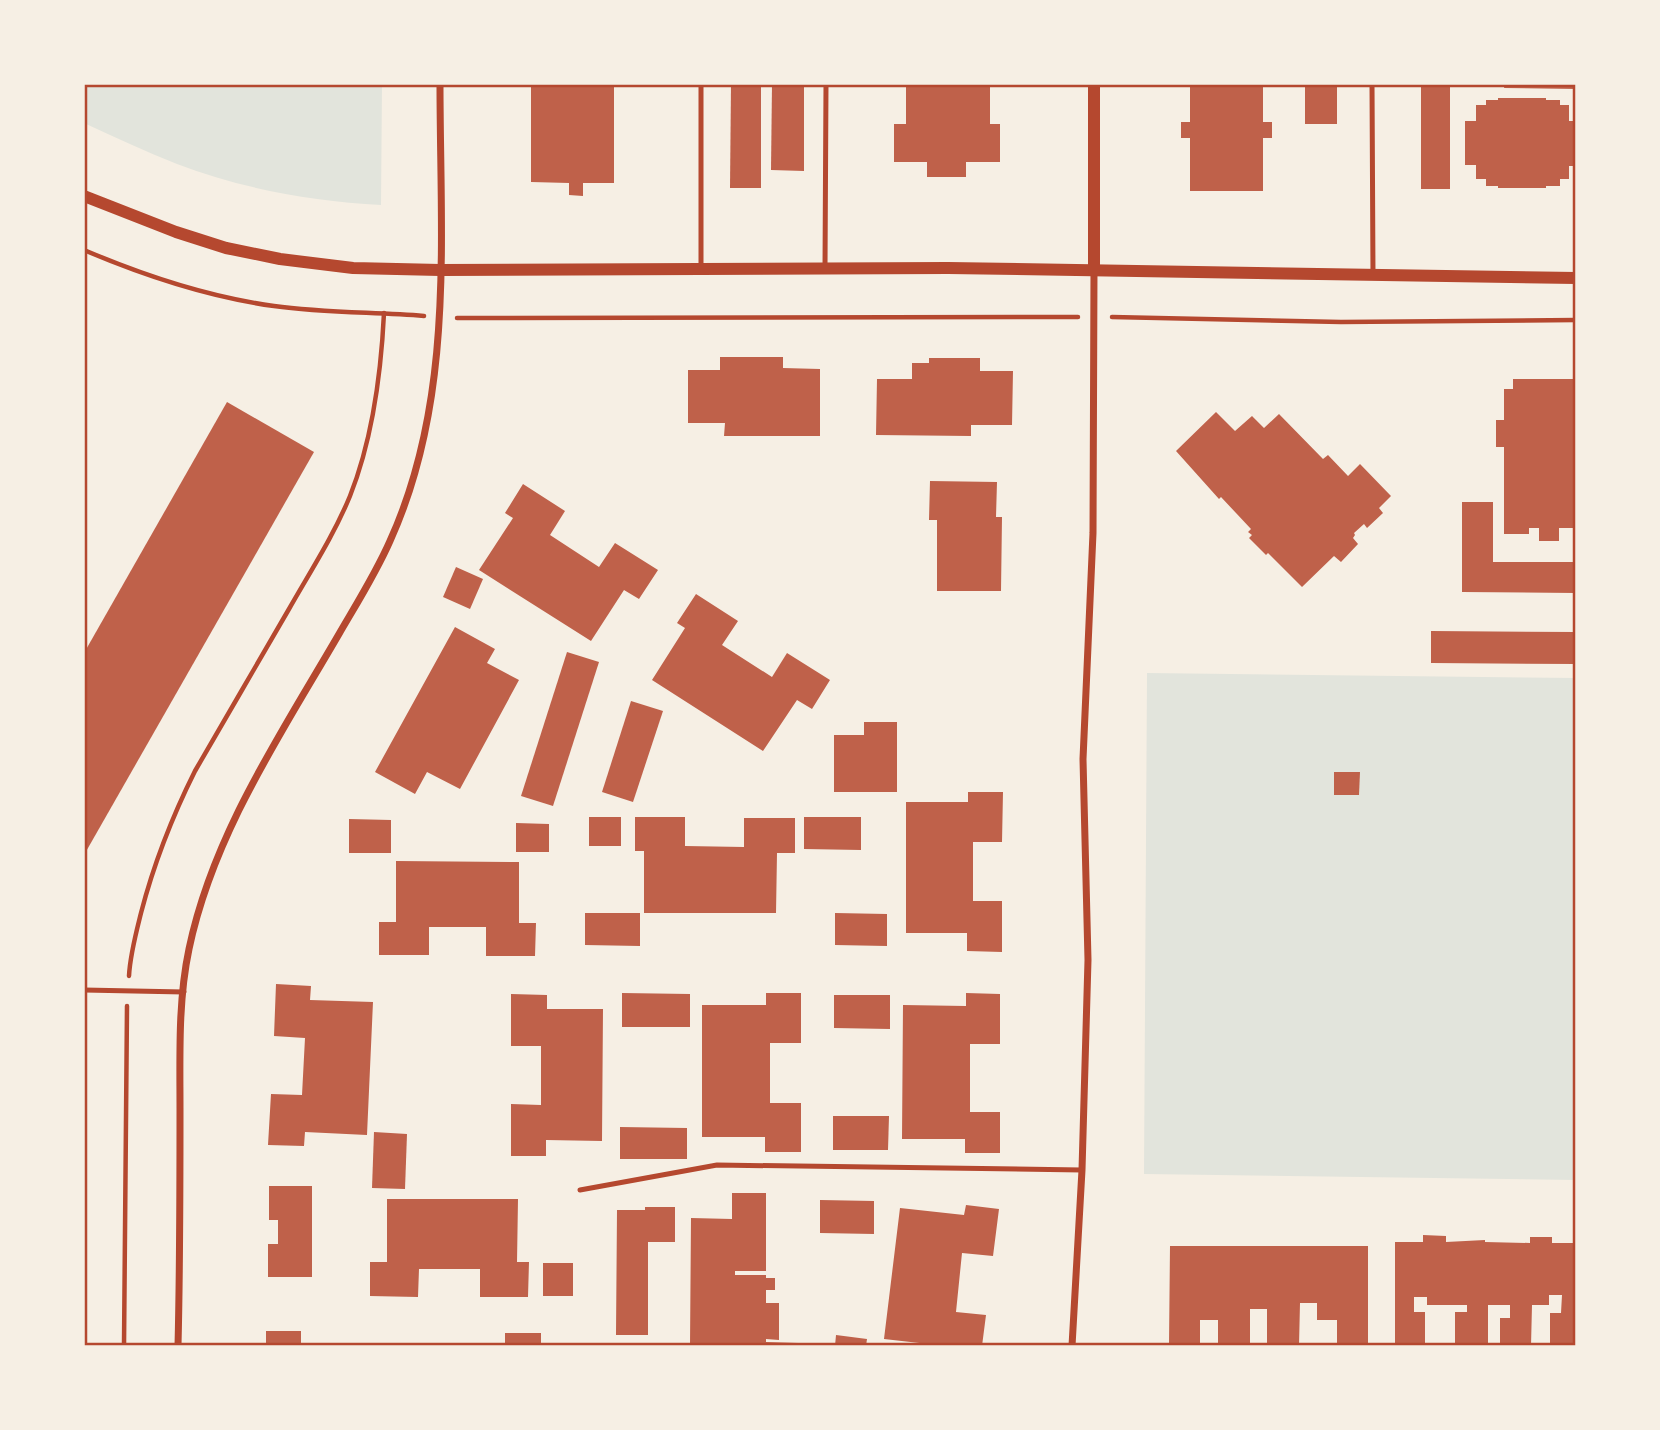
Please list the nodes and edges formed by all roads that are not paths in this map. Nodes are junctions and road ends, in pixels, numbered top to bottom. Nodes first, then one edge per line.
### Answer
1 (440, 84) edge
2 (701, 84) edge
3 (826, 84) edge
4 (1094, 84) edge
5 (1372, 84) edge
6 (84, 196) edge
7 (701, 268) junction
8 (825, 268) junction
9 (440, 270) junction
10 (1094, 270) junction
11 (1373, 275) junction
12 (1576, 278) edge
13 (84, 990) edge
14 (184, 992) junction
15 (1082, 1170) junction
16 (580, 1190) dead end
17 (178, 1346) edge
18 (1072, 1346) edge

1 - 9 street
2 - 7 lane
3 - 8 lane
4 - 10 street
5 - 11 lane
6 - 9 street
7 - 8 street
7 - 9 street
8 - 10 street
9 - 14 street
10 - 11 street
10 - 15 street
11 - 12 street
13 - 14 lane
14 - 17 street
15 - 16 lane
15 - 18 street

